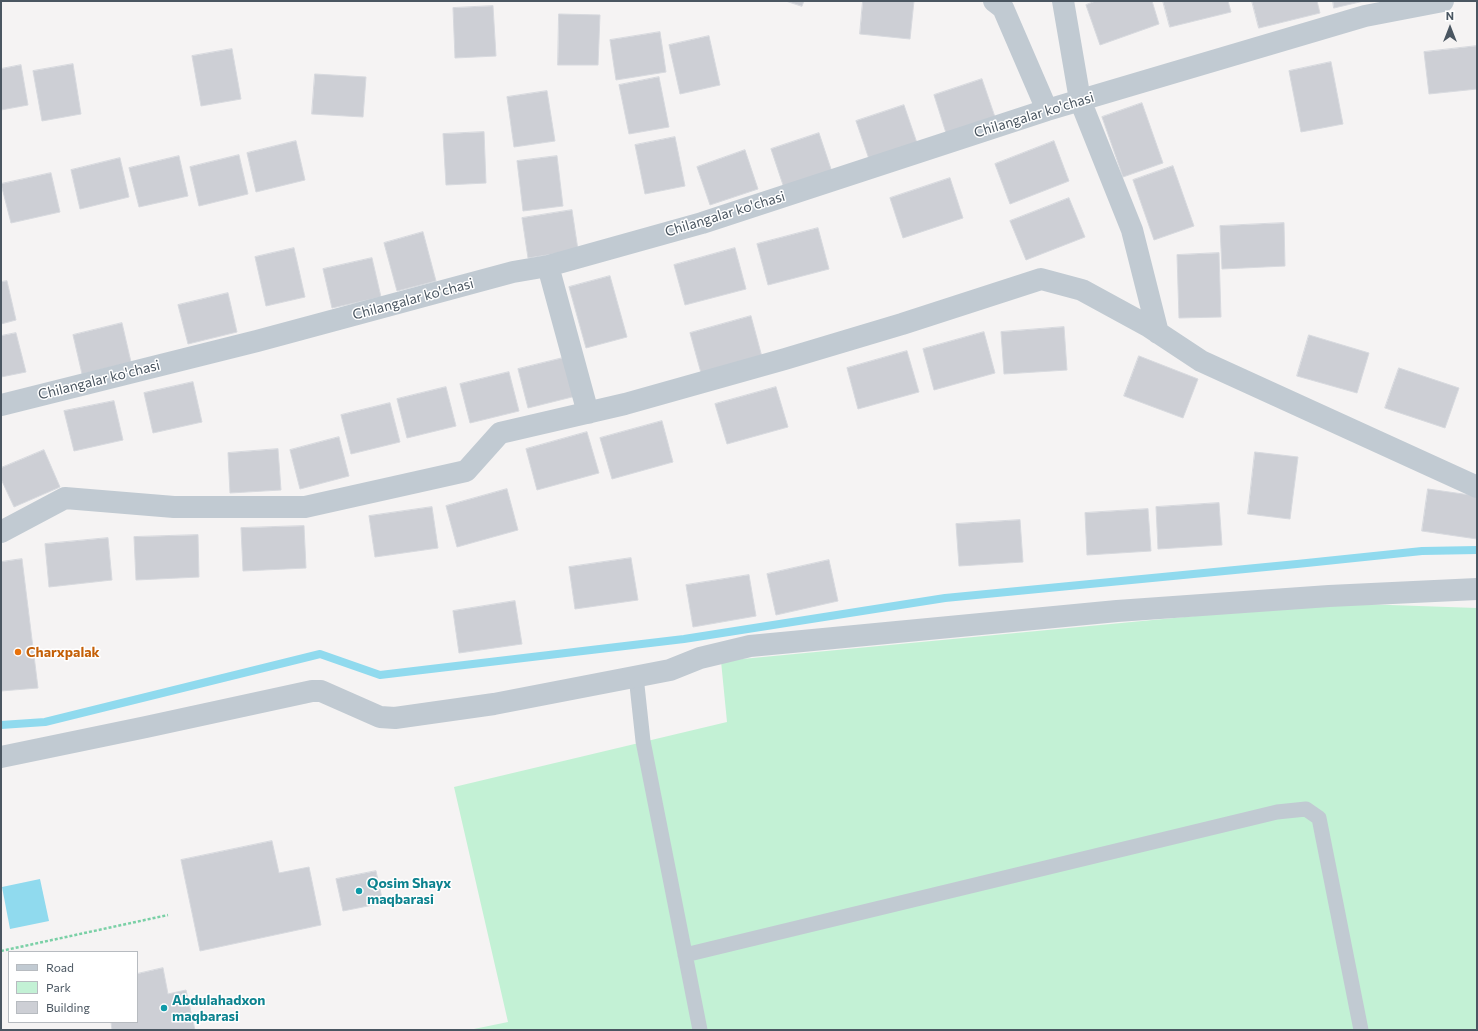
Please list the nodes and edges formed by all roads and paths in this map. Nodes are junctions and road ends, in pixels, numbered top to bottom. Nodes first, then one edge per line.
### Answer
1 (994, 1) edge
2 (1063, 1) edge
3 (1443, 1) edge
4 (1080, 100) junction
5 (1047, 110) junction
6 (548, 266) junction
7 (1158, 333) junction
8 (1, 405) edge
9 (588, 413) junction
10 (1477, 487) edge
11 (1, 532) edge
12 (1477, 589) edge
13 (636, 676) junction
14 (1, 757) edge
15 (168, 915) dead end
16 (1, 951) edge
17 (685, 956) junction
18 (700, 1030) edge
19 (1360, 1030) edge

1 - 5 street
2 - 4 street
3 - 4 street, Chilangalar ko'chasi
4 - 5 street, Chilangalar ko'chasi
4 - 7 street
5 - 6 street, Chilangalar ko'chasi
6 - 8 street, Chilangalar ko'chasi
6 - 9 street
7 - 9 street
7 - 10 street
9 - 11 street
12 - 13 street
13 - 14 street
13 - 17 lane
15 - 16 path
17 - 18 lane
17 - 19 lane

